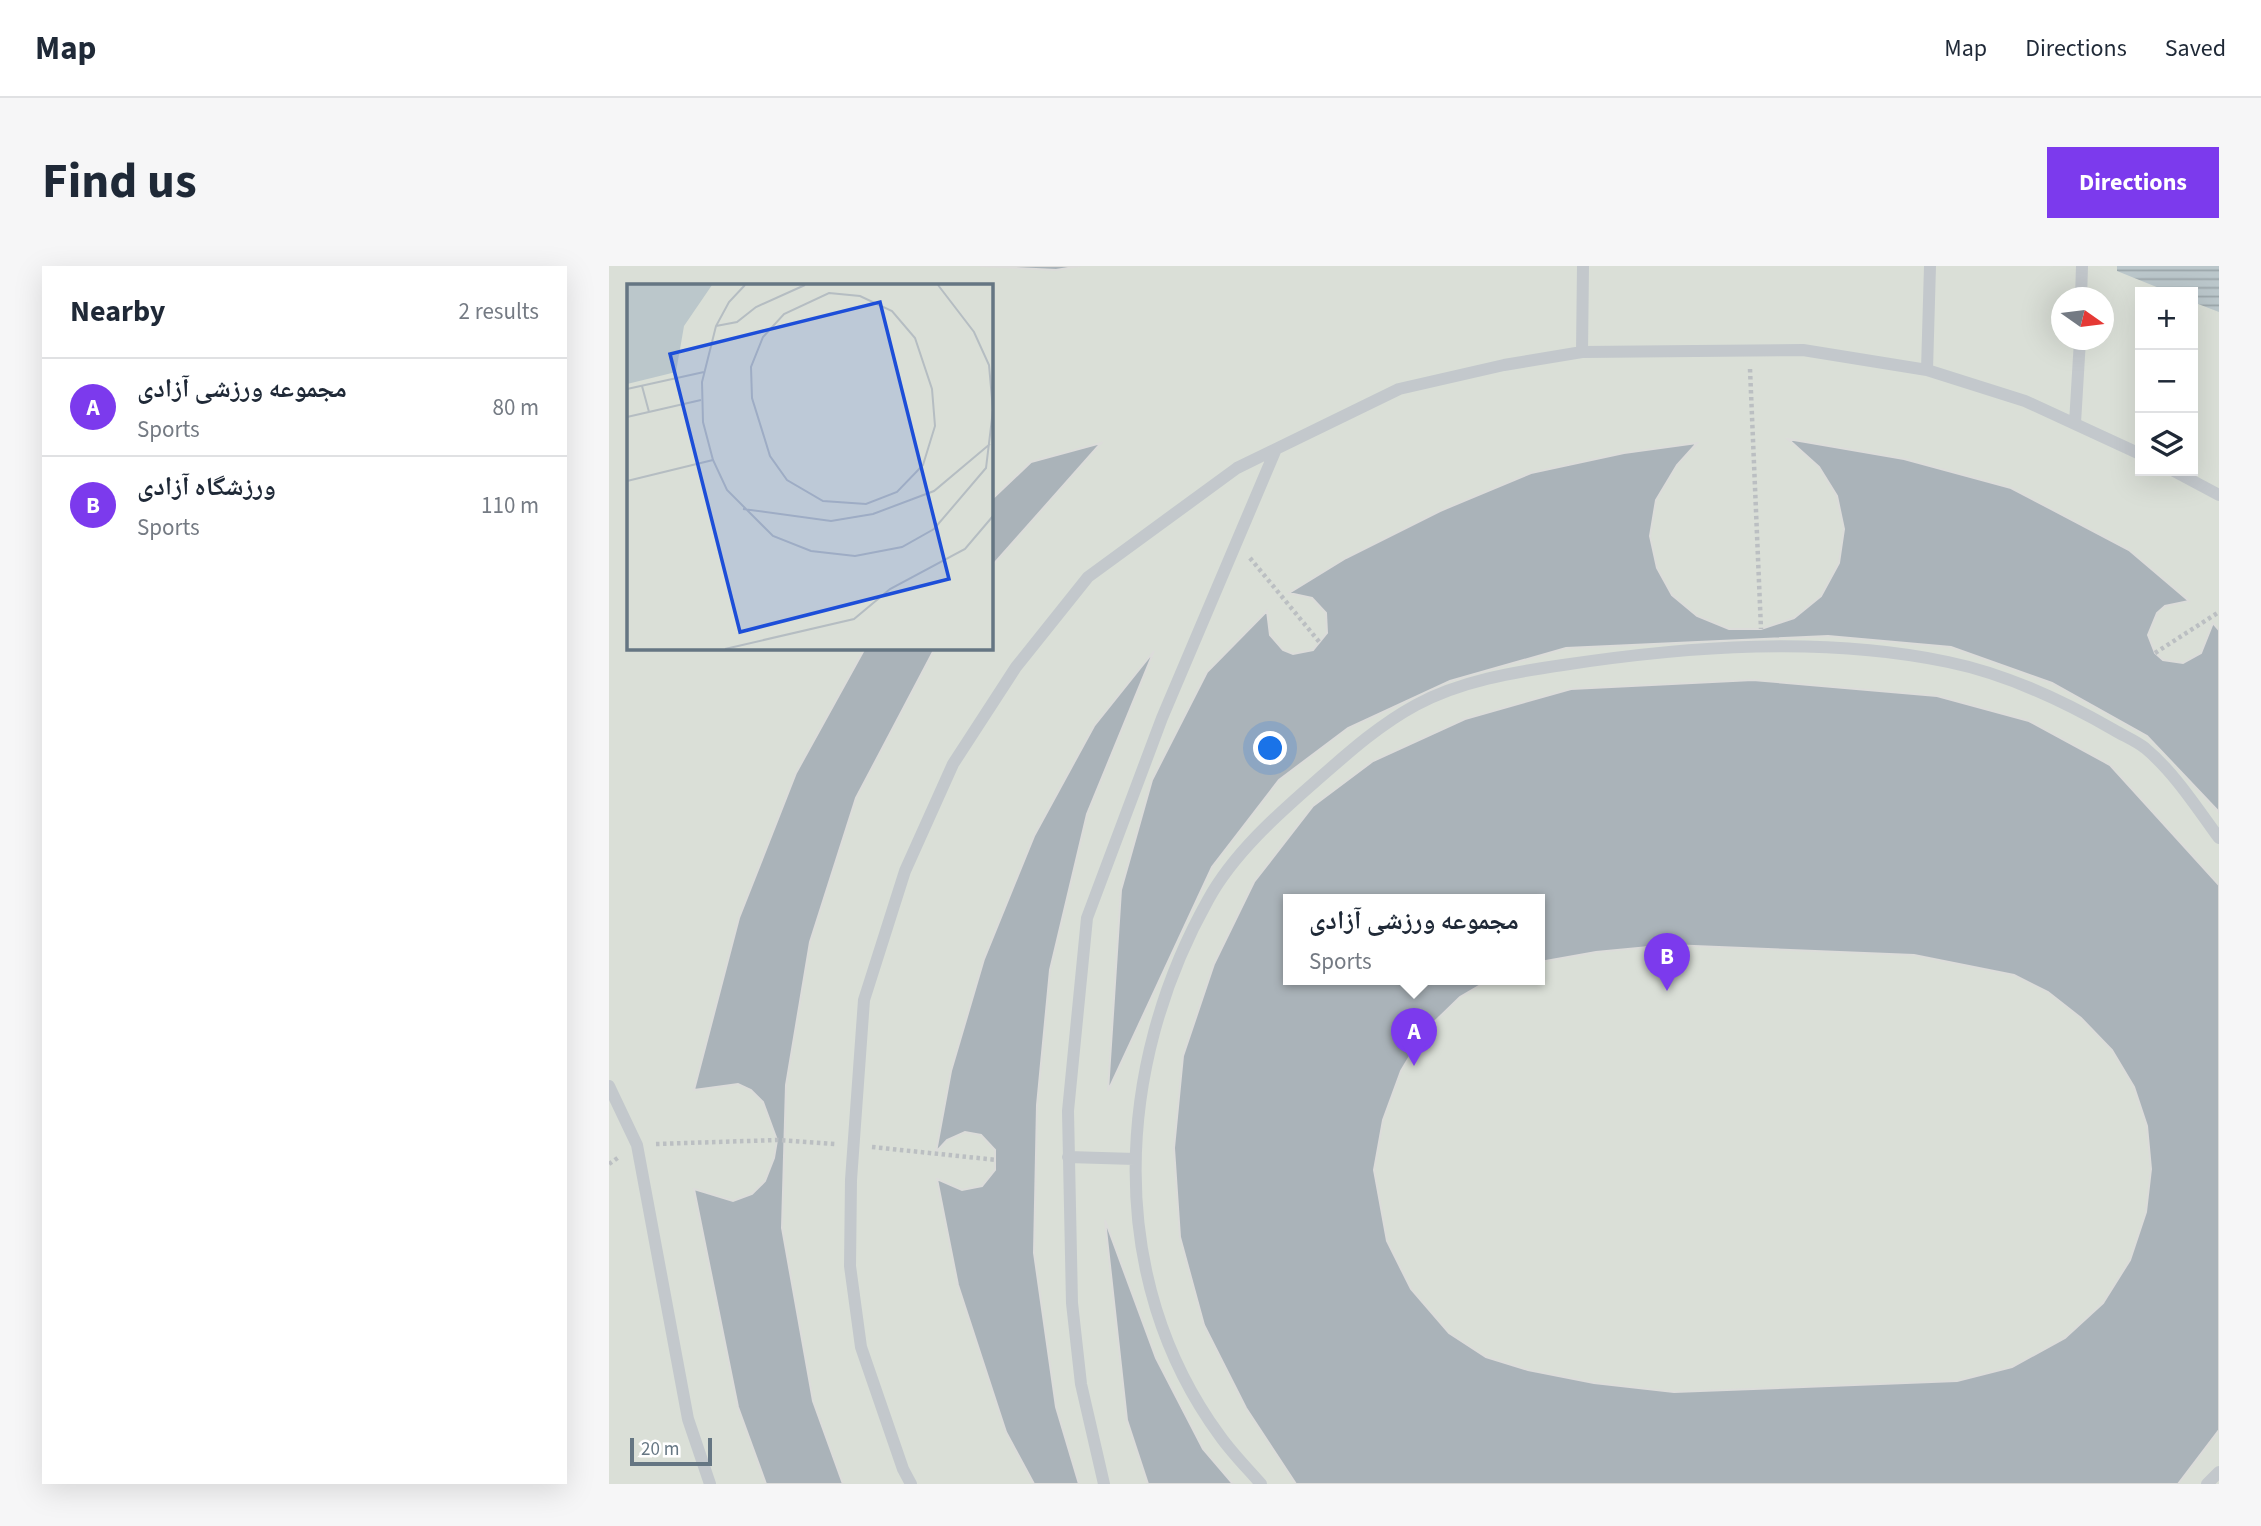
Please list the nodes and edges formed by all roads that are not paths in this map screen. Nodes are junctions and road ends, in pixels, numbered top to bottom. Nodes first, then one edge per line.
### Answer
1 (1583, 266) edge
2 (1930, 266) edge
3 (2082, 266) edge
4 (2081, 287) edge
5 (2079, 350) edge
6 (1582, 352) junction
7 (1927, 370) junction
8 (2075, 424) junction
9 (1276, 449) junction
10 (2135, 452) edge
11 (2183, 476) edge
12 (2219, 495) edge
13 (2219, 838) edge
14 (609, 1086) edge
15 (1068, 1157) junction
16 (1135, 1160) junction
17 (2219, 1472) edge
18 (711, 1484) edge
19 (911, 1484) edge
20 (1104, 1484) edge
21 (1261, 1484) edge
22 (2207, 1484) edge

1 - 6 lane
2 - 7 lane
3 - 4 lane
5 - 8 lane
6 - 7 lane
6 - 9 lane
7 - 8 lane
8 - 10 lane
9 - 15 lane
9 - 19 lane
11 - 12 lane
13 - 16 lane
14 - 18 lane
15 - 16 lane
15 - 20 lane
16 - 21 lane
17 - 22 lane

